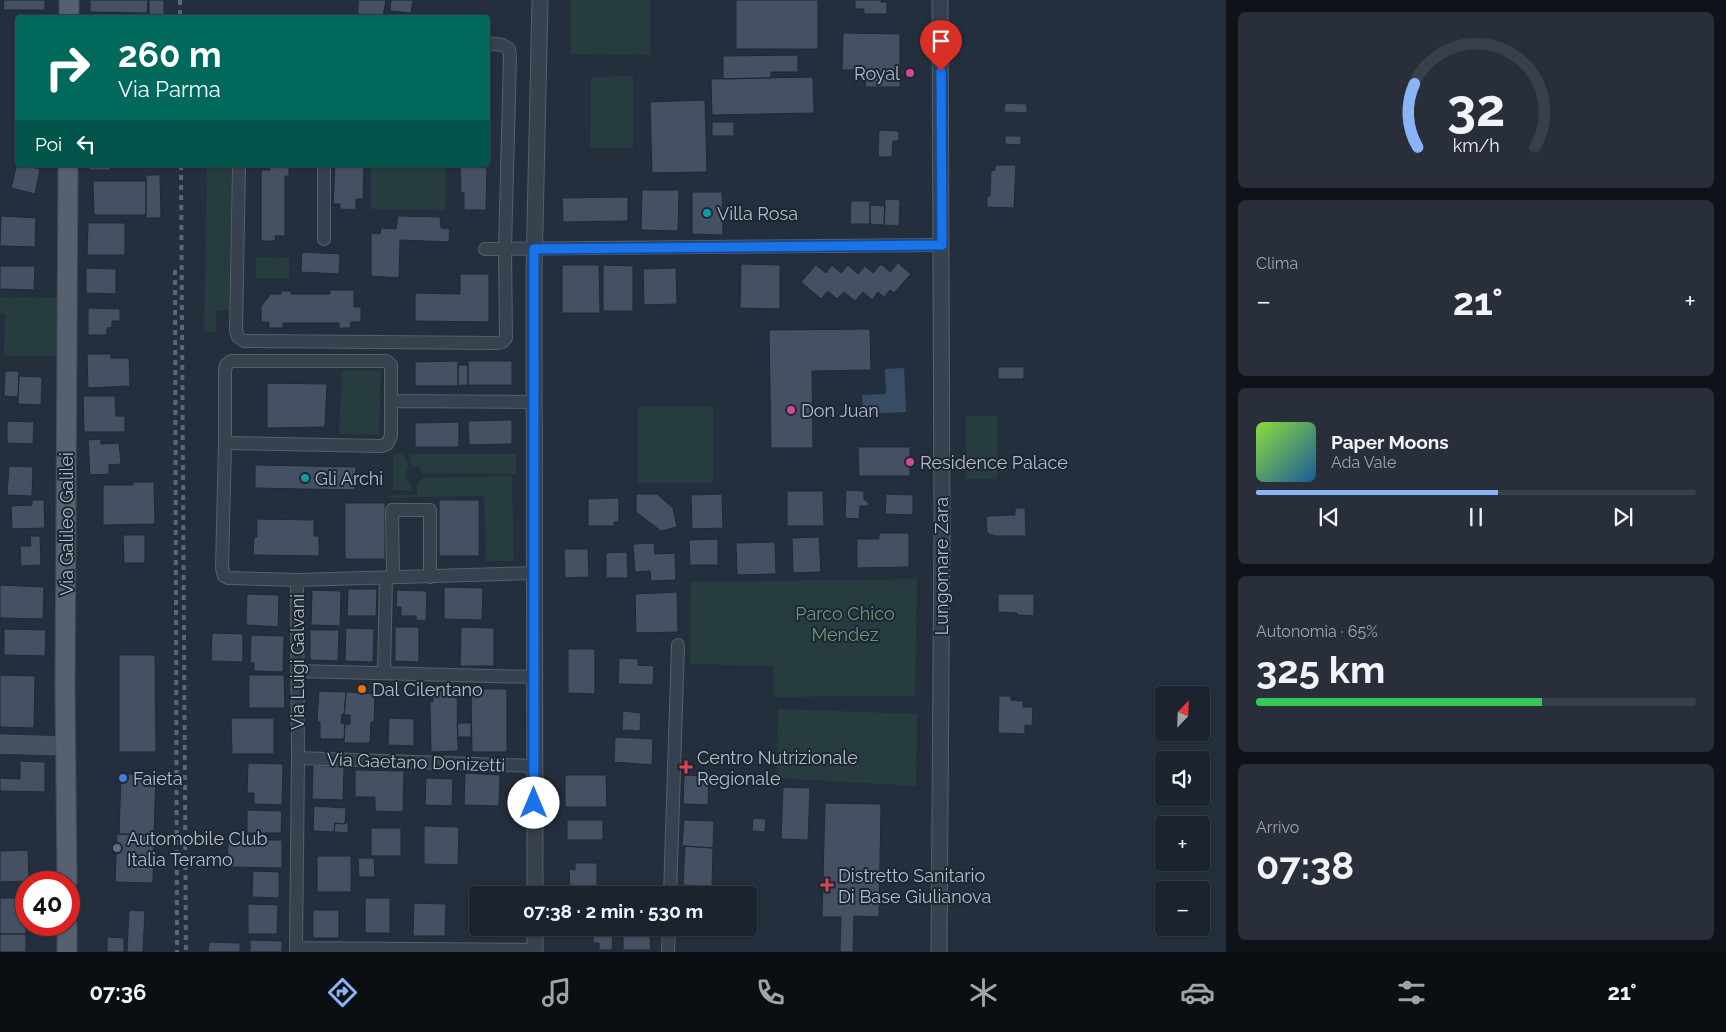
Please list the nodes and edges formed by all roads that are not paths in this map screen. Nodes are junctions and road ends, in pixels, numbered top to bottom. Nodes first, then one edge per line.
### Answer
1 (69, 0) edge
2 (940, 0) edge
3 (539, 1) edge
4 (69, 15) edge
5 (490, 43) edge
6 (68, 167) edge
7 (239, 167) edge
8 (324, 167) edge
9 (324, 239) dead end
10 (942, 245) junction
11 (485, 249) dead end
12 (505, 249) junction
13 (534, 249) junction
14 (391, 401) junction
15 (535, 402) junction
16 (225, 443) junction
17 (534, 574) junction
18 (389, 577) junction
19 (430, 577) junction
20 (297, 580) junction
21 (678, 645) dead end
22 (297, 671) junction
23 (384, 673) junction
24 (534, 677) junction
25 (0, 744) edge
26 (65, 746) junction
27 (298, 758) junction
28 (534, 766) junction
29 (67, 871) edge
30 (535, 886) edge
31 (670, 886) edge
32 (67, 936) edge
33 (535, 936) edge
34 (668, 936) edge
35 (296, 950) edge
36 (535, 951) edge
37 (67, 952) edge
38 (668, 952) edge
39 (939, 952) edge

1 - 4 main road
2 - 10 street, Lungomare Zara
3 - 13 street
5 - 12 street
6 - 26 main road, Via Galileo Galilei
7 - 12 street
8 - 9 street
10 - 13 street
10 - 39 street, Lungomare Zara
11 - 12 street
12 - 13 street
13 - 15 street
14 - 15 street
14 - 16 street
14 - 16 street
15 - 17 street
16 - 20 street
17 - 19 street, Via Luigi Galvani
17 - 24 street
18 - 19 street, Via Luigi Galvani
18 - 19 street
18 - 20 street, Via Luigi Galvani
18 - 23 street
20 - 22 street, Via Luigi Galvani
21 - 31 street
22 - 23 street
22 - 27 street, Via Luigi Galvani
23 - 24 street
24 - 28 street
25 - 26 main road
26 - 29 main road, Via Galileo Galilei
27 - 28 street, Via Gaetano Donizetti
27 - 35 street, Via Luigi Galvani
28 - 30 street
32 - 37 main road
33 - 36 street
34 - 38 street
35 - 36 street

